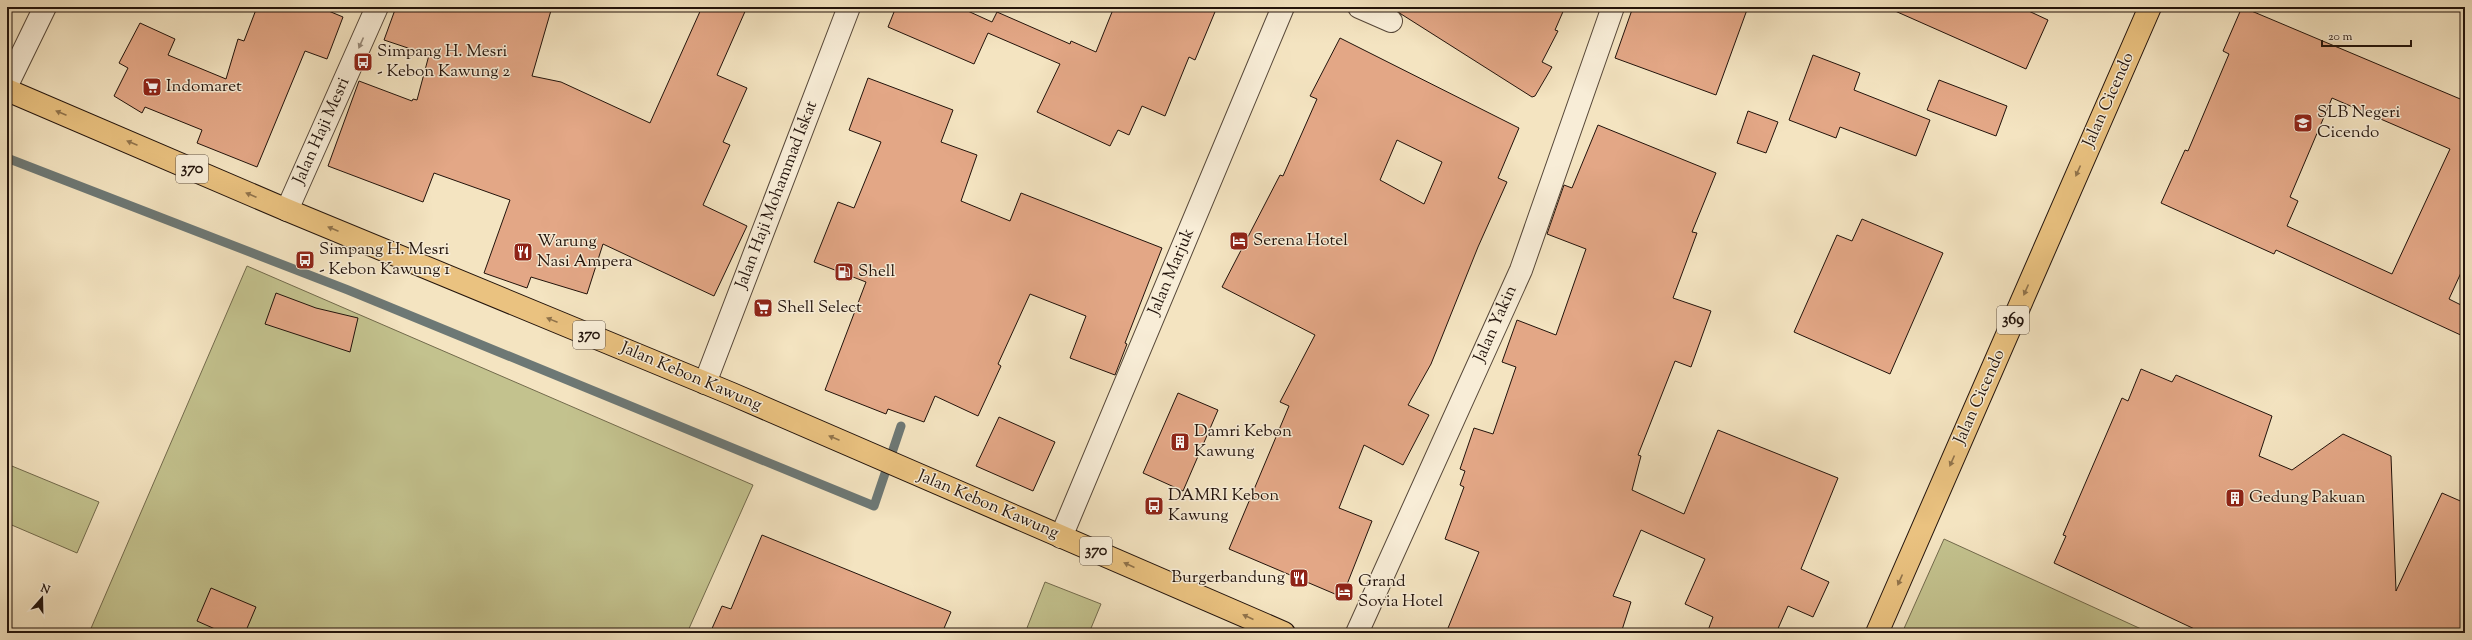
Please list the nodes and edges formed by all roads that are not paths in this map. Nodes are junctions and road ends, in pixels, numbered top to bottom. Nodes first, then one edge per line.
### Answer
1 (45, 7) edge
2 (377, 7) edge
3 (849, 7) edge
4 (1283, 7) edge
5 (1359, 7) edge
6 (1613, 7) edge
7 (2150, 7) edge
8 (1391, 21) dead end
9 (7, 85) edge
10 (7, 90) edge
11 (287, 210) junction
12 (705, 383) junction
13 (1061, 537) junction
14 (1284, 633) edge
15 (1357, 633) edge
16 (1876, 633) edge

1 - 9 street
2 -> 11 street, Jalan Haji Mesri
3 - 12 street, Jalan Haji Mohammad Iskat
4 - 13 street, Jalan Marjuk
5 - 8 street
6 - 15 street, Jalan Yakin
7 -> 16 main road, Jalan Cicendo / 369
11 -> 10 main road, Jalan Kebon Kawung / 370
12 -> 11 main road, Jalan Kebon Kawung / 370
13 -> 12 main road, Jalan Kebon Kawung / 370
14 -> 13 main road, Jalan Kebon Kawung / 370

